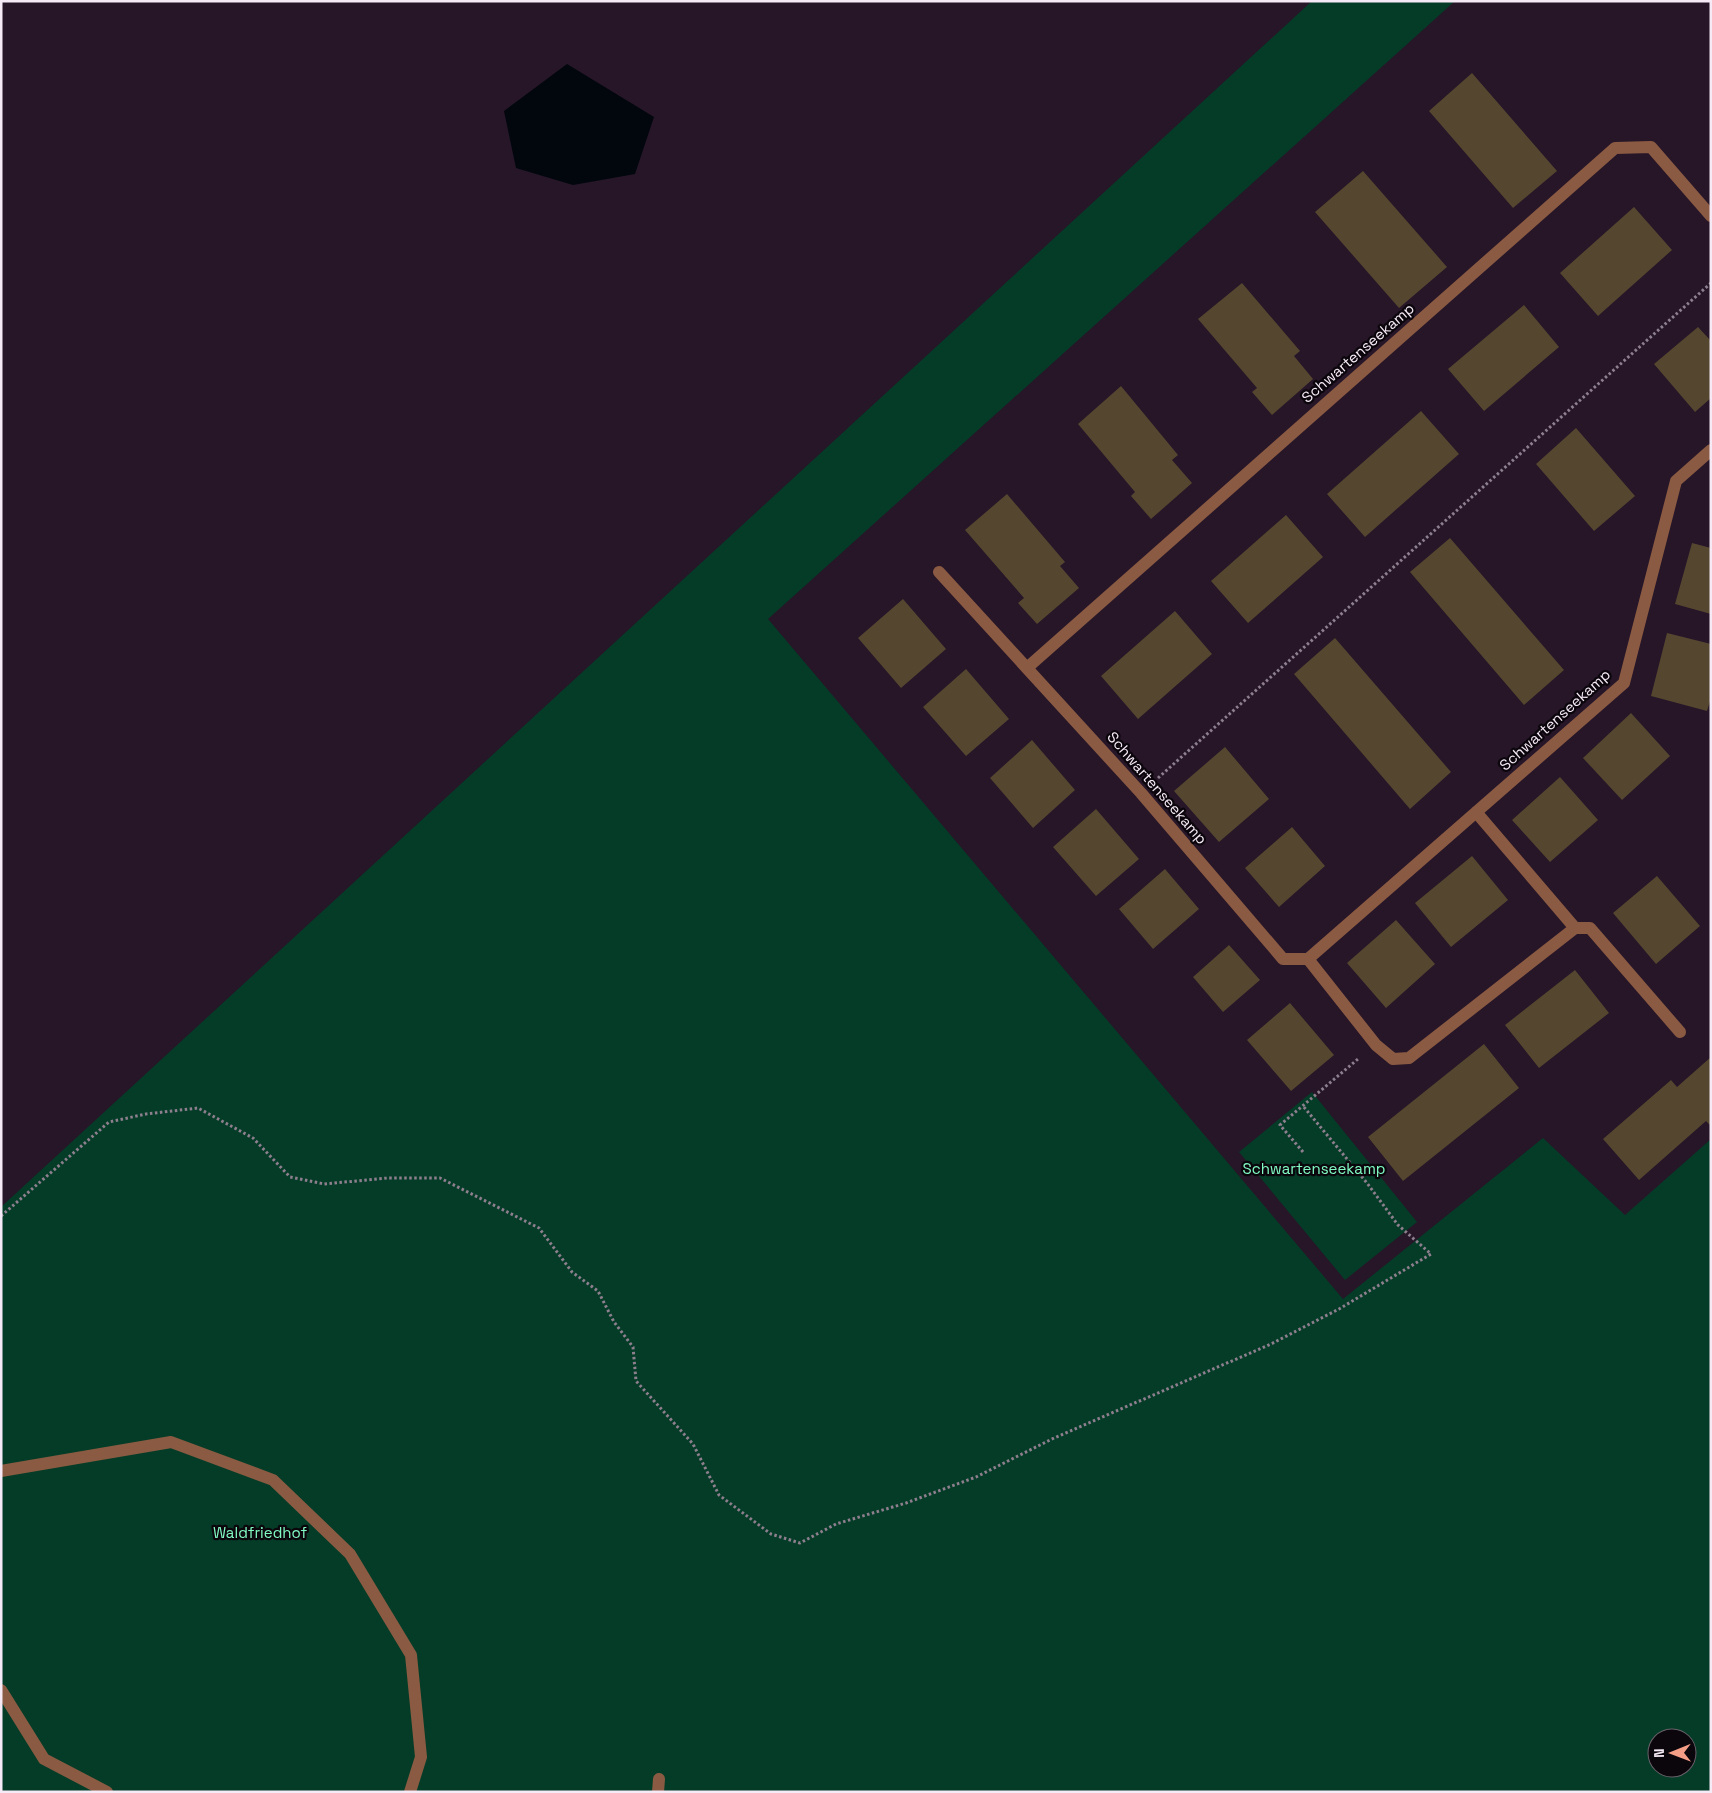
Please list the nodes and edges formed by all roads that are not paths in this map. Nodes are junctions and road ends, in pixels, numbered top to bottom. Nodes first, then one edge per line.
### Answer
1 (1711, 216) edge
2 (1711, 450) edge
3 (939, 572) dead end
4 (1028, 666) junction
5 (1476, 812) junction
6 (1575, 928) junction
7 (1308, 959) junction
8 (1680, 1032) dead end
9 (1, 1470) edge
10 (1, 1690) edge
11 (107, 1792) edge
12 (410, 1792) edge

1 - 4 street, Schwartenseekamp
2 - 5 street, Schwartenseekamp
3 - 4 street, Schwartenseekamp
4 - 7 street, Schwartenseekamp
5 - 6 street
5 - 7 street, Schwartenseekamp
6 - 7 street
6 - 8 street
9 - 12 street
10 - 11 street

